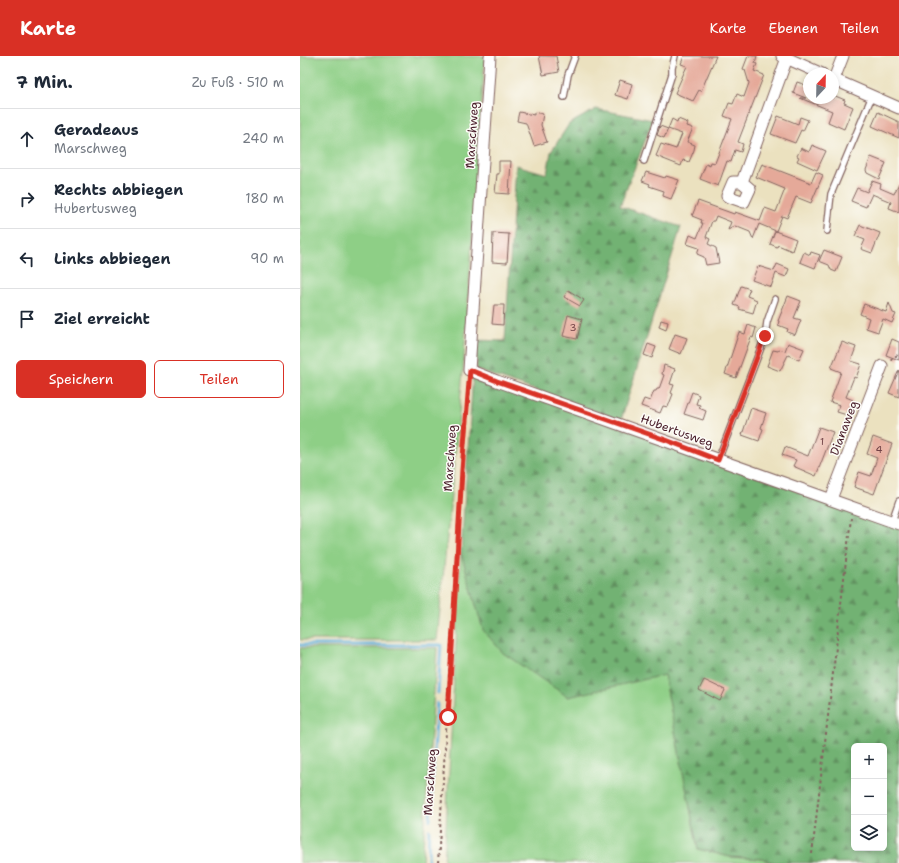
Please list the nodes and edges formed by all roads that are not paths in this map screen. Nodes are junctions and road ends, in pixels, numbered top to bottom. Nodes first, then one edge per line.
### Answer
1 (490, 56) edge
2 (575, 56) edge
3 (675, 56) edge
4 (843, 56) edge
5 (784, 57) edge
6 (809, 68) edge
7 (838, 68) edge
8 (839, 82) edge
9 (872, 96) junction
10 (564, 97) dead end
11 (899, 108) edge
12 (644, 161) dead end
13 (742, 182) dead end
14 (827, 231) dead end
15 (775, 299) dead end
16 (882, 366) dead end
17 (470, 370) joint
18 (718, 460) junction
19 (831, 499) junction
20 (899, 501) edge
21 (895, 522) edge

1 - 17 street, Marschweg
2 - 10 lane
3 - 12 lane
4 - 7 street
5 - 6 street
5 - 13 street
8 - 9 street
9 - 11 street
9 - 14 lane
15 - 18 lane
16 - 19 street, Dianaweg
17 - 18 street, Hubertusweg
18 - 19 street, Hubertusweg
19 - 21 street, Hubertusweg
20 - 21 lane

